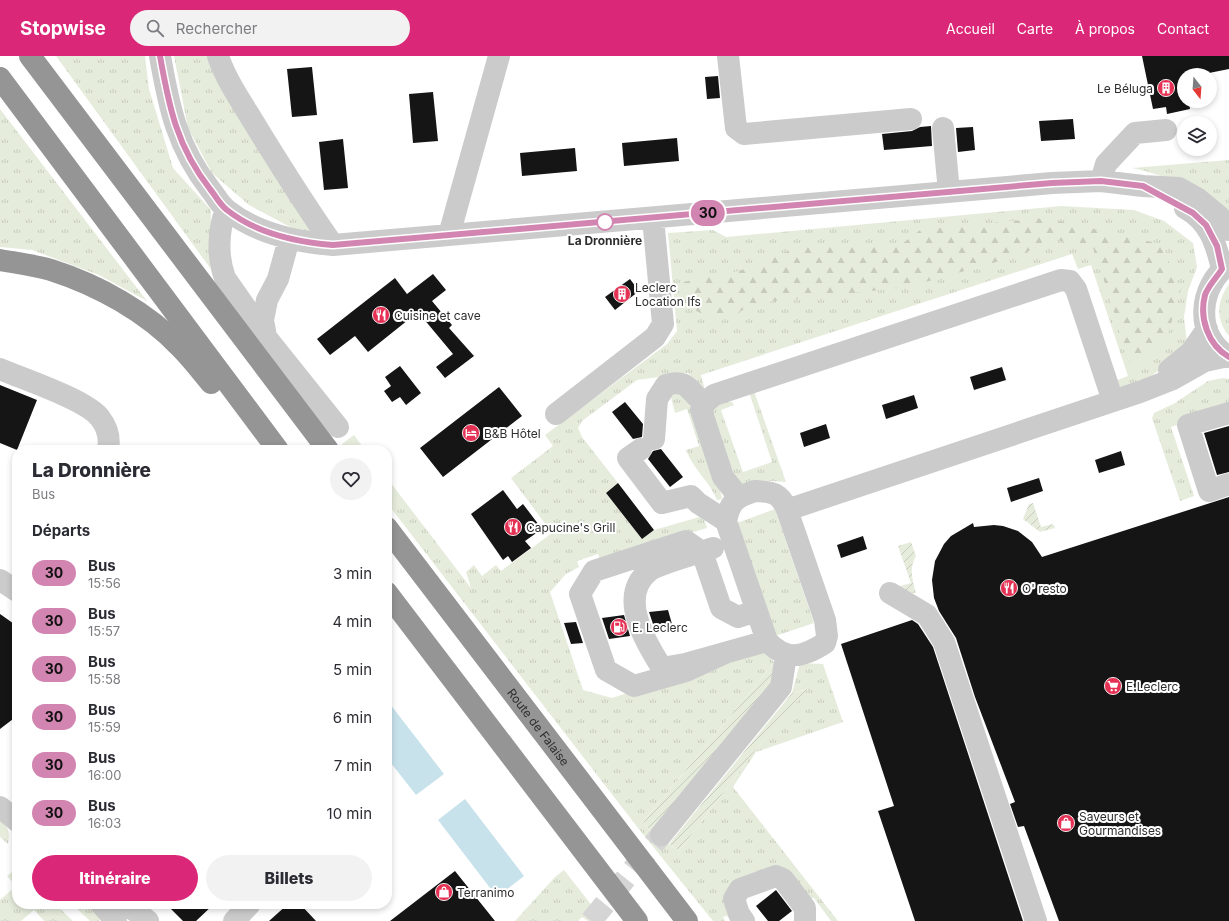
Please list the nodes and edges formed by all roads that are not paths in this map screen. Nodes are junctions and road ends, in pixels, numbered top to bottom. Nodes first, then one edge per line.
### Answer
1 (30, 56) edge
2 (160, 56) edge
3 (218, 56) edge
4 (498, 56) edge
5 (731, 56) edge
6 (0, 78) edge
7 (911, 119) dead end
8 (943, 128) dead end
9 (1166, 130) dead end
10 (1101, 181) junction
11 (1143, 186) junction
12 (949, 192) junction
13 (226, 209) junction
14 (653, 218) junction
15 (1229, 230) edge
16 (449, 235) junction
17 (289, 239) junction
18 (333, 245) junction
19 (0, 260) edge
20 (1225, 266) edge
21 (1207, 329) junction
22 (266, 337) junction
23 (1228, 357) edge
24 (0, 369) edge
25 (1140, 392) junction
26 (1113, 401) junction
27 (705, 403) junction
28 (1229, 413) edge
29 (556, 414) dead end
30 (338, 427) dead end
31 (109, 445) edge
32 (271, 445) edge
33 (274, 445) edge
34 (324, 445) edge
35 (1229, 484) edge
36 (738, 496) junction
37 (787, 510) junction
38 (726, 521) junction
39 (392, 535) edge
40 (732, 542) junction
41 (702, 552) junction
42 (0, 580) edge
43 (12, 588) edge
44 (890, 593) dead end
45 (392, 600) edge
46 (756, 611) junction
47 (766, 641) junction
48 (725, 653) junction
49 (786, 655) junction
50 (0, 807) edge
51 (12, 817) edge
52 (661, 835) tunnel mouth
53 (105, 909) edge
54 (132, 909) edge
55 (245, 909) edge
56 (116, 921) edge
57 (148, 921) edge
58 (234, 921) edge
59 (638, 921) edge
60 (687, 921) edge
61 (744, 921) edge
62 (805, 921) edge
63 (1036, 921) edge

1 - 34 highway
2 - 13 street
3 - 18 street
4 - 16 street
5 - 7 street
6 - 33 highway
8 - 12 street
9 - 10 street
10 - 11 street
10 - 12 street
11 - 15 street
11 - 20 street
12 - 14 street
13 - 17 street
13 - 22 street
14 - 16 street
14 - 29 street
16 - 18 street
17 - 18 street
17 - 22 street
19 - 32 highway
20 - 21 street
21 - 23 street
21 - 25 street
22 - 30 street
23 - 25 street
24 - 31 street
25 - 26 street
26 - 27 street
26 - 37 street
27 - 36 street
27 - 38 street
28 - 35 street
36 - 37 street
36 - 38 street
37 - 49 street
38 - 40 street
39 - 60 highway, Route de Falaise
40 - 41 street
40 - 46 street
41 - 46 street
41 - 48 street
41 - 48 street
42 - 43 street
44 - 63 street
45 - 59 highway
46 - 47 street
47 - 48 street
47 - 49 street
49 - 52 street
50 - 51 street
53 - 56 street
54 - 57 street
55 - 58 street
61 - 62 street

